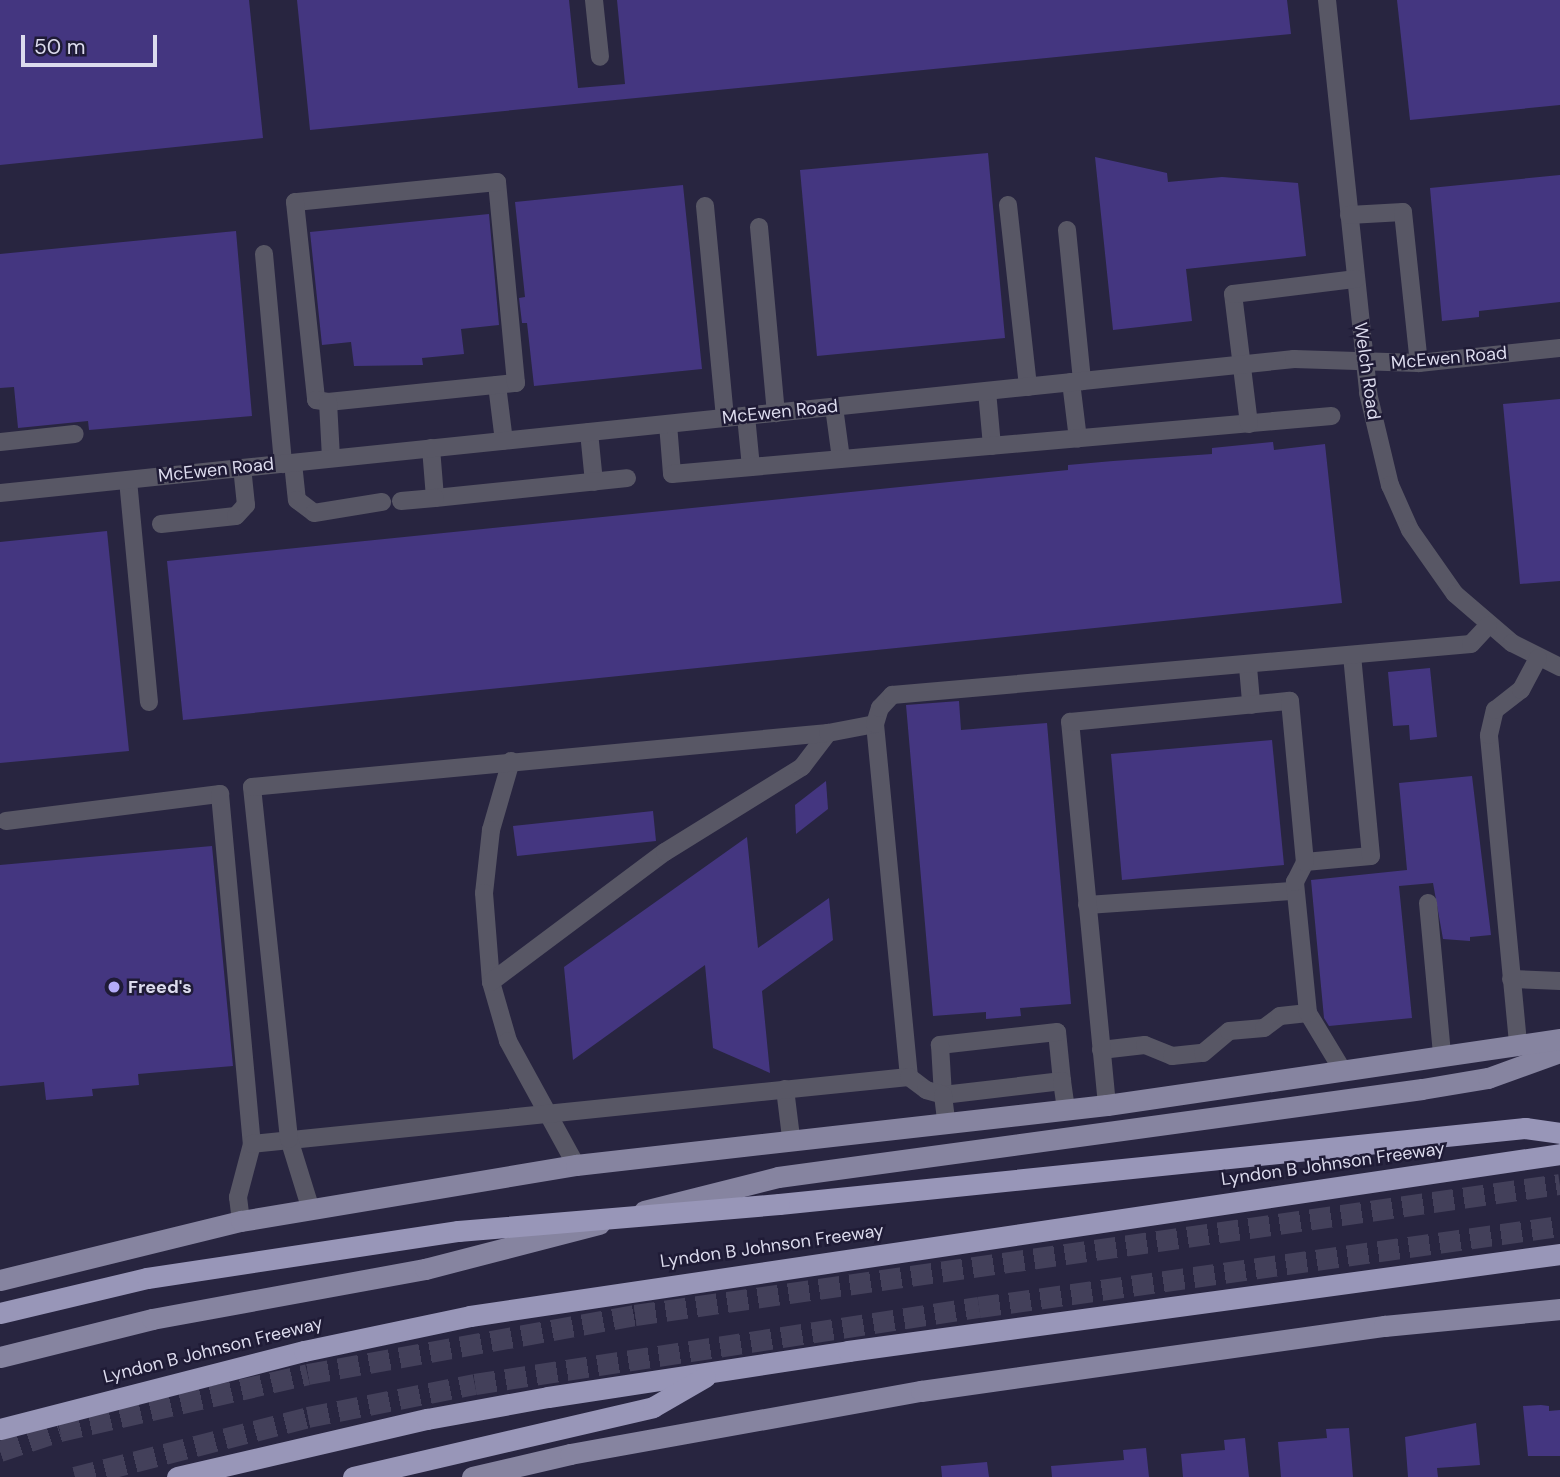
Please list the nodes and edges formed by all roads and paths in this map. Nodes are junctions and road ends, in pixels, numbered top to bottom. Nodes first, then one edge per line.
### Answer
1 (594, 0) edge
2 (1327, 0) edge
3 (600, 57) dead end
4 (1009, 205) dead end
5 (705, 206) dead end
6 (1349, 215) junction
7 (758, 226) dead end
8 (1067, 230) dead end
9 (264, 254) dead end
10 (1356, 279) junction
11 (1560, 348) edge
12 (1419, 363) junction
13 (1365, 364) junction
14 (1242, 365) junction
15 (1077, 382) junction
16 (497, 385) junction
17 (1028, 387) junction
18 (987, 391) junction
19 (328, 402) junction
20 (834, 407) junction
21 (776, 413) junction
22 (746, 416) junction
23 (1331, 416) dead end
24 (725, 418) junction
25 (668, 424) junction
26 (1250, 424) junction
27 (589, 432) junction
28 (75, 434) dead end
29 (1078, 439) junction
30 (504, 441) junction
31 (0, 442) edge
32 (992, 446) junction
33 (431, 448) junction
34 (331, 458) junction
35 (841, 459) junction
36 (288, 463) junction
37 (751, 467) junction
38 (242, 468) junction
39 (627, 478) dead end
40 (128, 480) junction
41 (594, 482) junction
42 (0, 493) edge
43 (435, 498) junction
44 (401, 501) dead end
45 (382, 502) dead end
46 (161, 524) dead end
47 (1488, 626) junction
48 (1352, 656) junction
49 (1538, 658) junction
50 (1248, 667) junction
51 (1560, 667) edge
52 (149, 702) dead end
53 (1251, 705) junction
54 (875, 724) junction
55 (828, 733) junction
56 (511, 761) junction
57 (6, 821) dead end
58 (1305, 862) junction
59 (1296, 891) junction
60 (1428, 903) dead end
61 (1087, 905) junction
62 (1511, 979) junction
63 (1560, 981) edge
64 (491, 982) junction
65 (1308, 1013) junction
66 (1560, 1039) edge
67 (1518, 1043) junction
68 (1101, 1050) junction
69 (1560, 1052) edge
70 (1442, 1055) junction
71 (1343, 1071) junction
72 (909, 1077) junction
73 (1062, 1081) junction
74 (785, 1089) junction
75 (943, 1095) junction
76 (1107, 1105) junction
77 (1066, 1109) junction
78 (547, 1111) junction
79 (946, 1121) junction
80 (1560, 1133) edge
81 (791, 1137) junction
82 (289, 1139) junction
83 (252, 1144) junction
84 (1560, 1154) edge
85 (576, 1165) junction
86 (311, 1210) junction
87 (241, 1222) junction
88 (1560, 1254) edge
89 (0, 1280) edge
90 (1560, 1309) edge
91 (0, 1313) edge
92 (0, 1357) edge
93 (716, 1371) junction
94 (0, 1429) edge
95 (506, 1473) edge
96 (177, 1477) edge
97 (353, 1477) edge
98 (472, 1477) edge

1 - 3 street
2 - 6 street, Welch Road
4 - 17 street
5 - 24 street
6 - 10 street, Welch Road
6 - 12 street
7 - 21 street
8 - 15 street
9 - 36 street
10 - 13 street, Welch Road
10 - 14 street
11 - 12 street, McEwen Road
12 - 13 street, McEwen Road
13 - 14 street, McEwen Road
13 - 47 street, Welch Road
14 - 15 street, McEwen Road
14 - 26 street
15 - 17 street, McEwen Road
15 - 29 street
16 - 19 street
16 - 19 street
16 - 30 street
17 - 18 street, McEwen Road
18 - 20 street, McEwen Road
18 - 32 street
19 - 34 street
20 - 21 street, McEwen Road
20 - 35 street
21 - 22 street, McEwen Road
22 - 24 street, McEwen Road
22 - 37 street
23 - 26 street
24 - 25 street, McEwen Road
25 - 27 street, McEwen Road
25 - 37 street
26 - 29 street
27 - 30 street, McEwen Road
27 - 41 street
28 - 31 street
29 - 32 street
30 - 33 street, McEwen Road
32 - 35 street
33 - 34 street, McEwen Road
33 - 43 street
34 - 36 street, McEwen Road
35 - 37 street
36 - 38 street, McEwen Road
36 - 45 street
38 - 40 street, McEwen Road
38 - 46 street
39 - 41 street
40 - 42 street, McEwen Road
40 - 52 street
41 - 43 street
43 - 44 street
47 - 48 street
47 - 49 street, Welch Road
48 - 50 street
48 - 58 street
49 - 51 street, Welch Road
49 - 62 street
50 - 53 street
50 - 54 street
53 - 58 street
53 - 61 street
54 - 55 street
54 - 72 street
55 - 56 street
55 - 64 street
56 - 64 street
56 - 82 street
57 - 83 street
58 - 59 street
59 - 61 street
59 - 65 street
60 - 70 street
61 - 68 street
62 - 63 street
62 - 67 street
64 - 78 street
65 - 68 street
65 - 71 street
66 - 67 main road
67 - 70 main road
68 - 76 street
69 - 92 main road
70 - 71 main road
71 - 76 main road
72 - 74 street
72 - 75 street
73 - 75 street
73 - 75 street
73 - 77 street
74 - 78 street
74 - 81 street
75 - 79 street
76 - 77 main road
77 - 79 main road
78 - 82 street
78 - 85 street
79 - 81 main road
80 - 91 highway, bridge
81 - 85 main road
82 - 83 street
82 - 86 street
83 - 87 street
84 - 94 highway, Lyndon B Johnson Freeway
85 - 86 main road
86 - 87 main road
87 - 89 main road
88 - 93 highway
90 - 95 main road
93 - 96 highway
93 - 97 highway
95 - 98 main road

